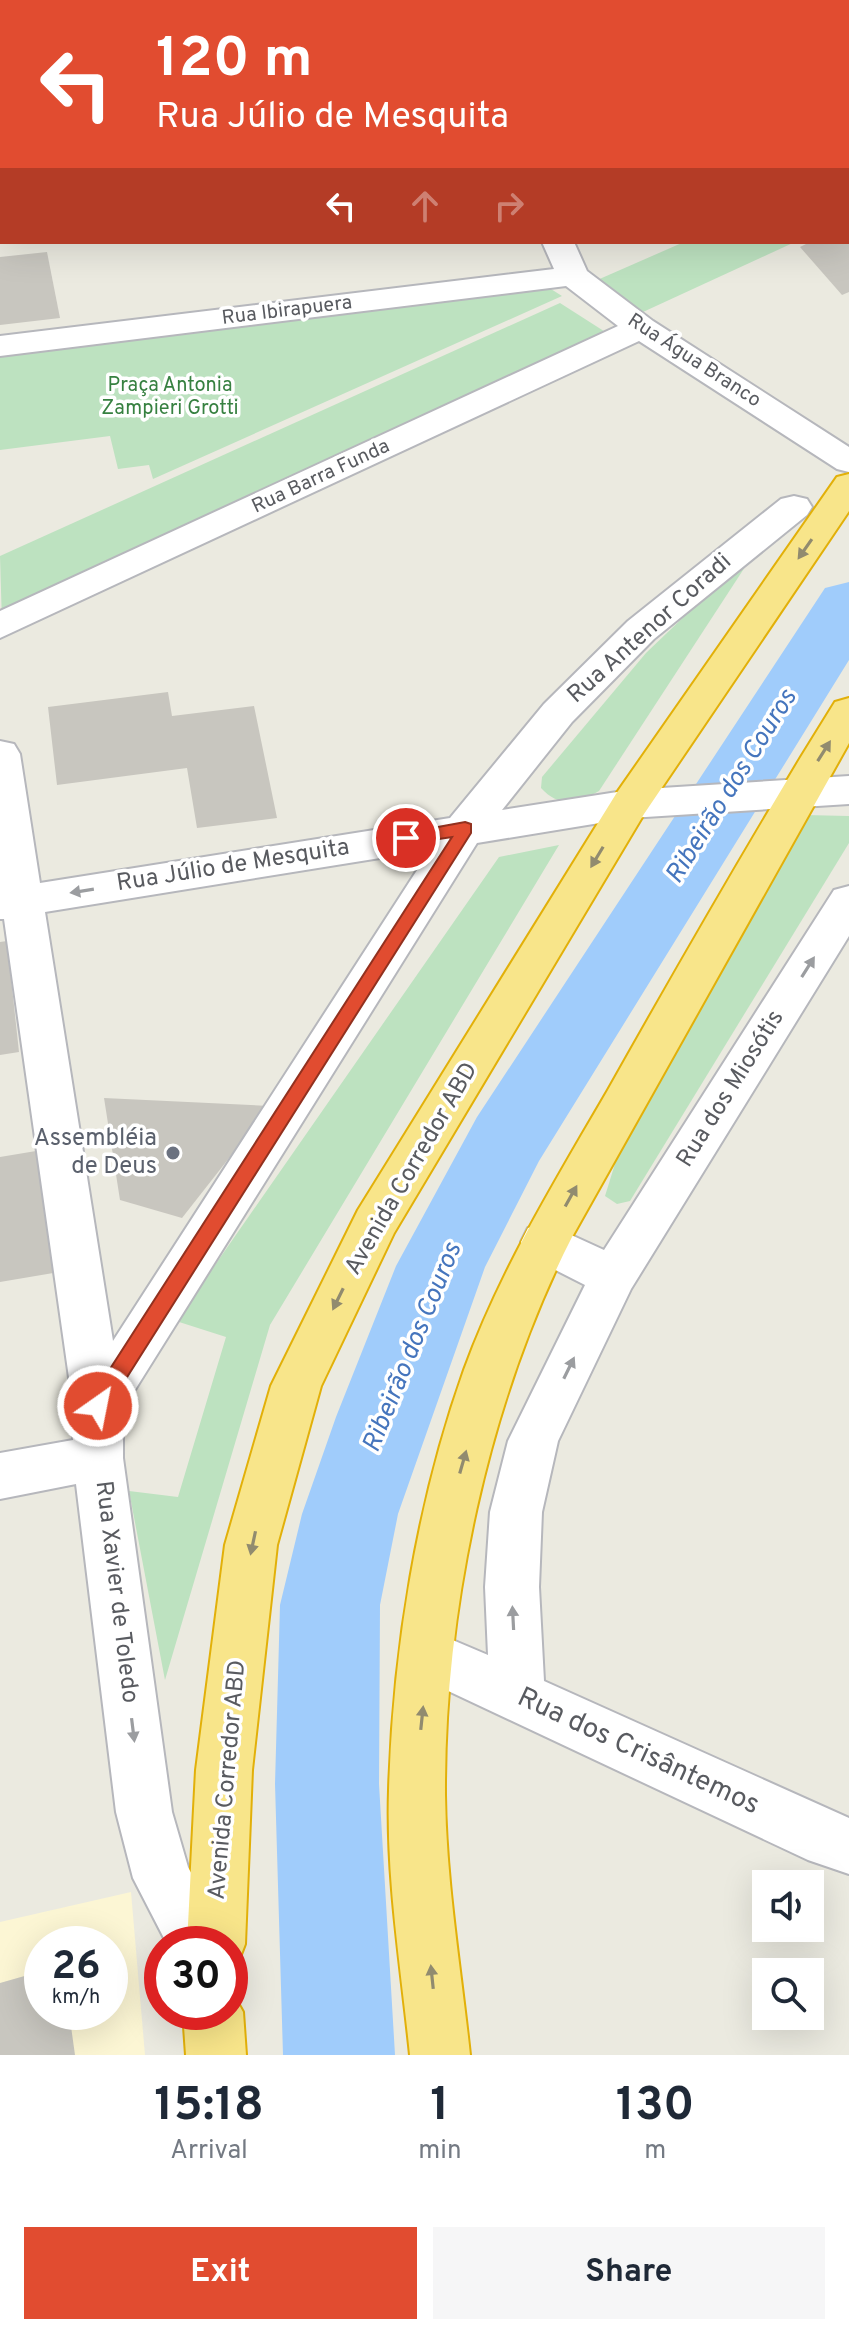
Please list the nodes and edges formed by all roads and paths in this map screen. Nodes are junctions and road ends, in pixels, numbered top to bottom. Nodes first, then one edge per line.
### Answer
1 (559, 244) edge
2 (573, 276) junction
3 (641, 328) junction
4 (0, 346) edge
5 (849, 462) edge
6 (849, 485) edge
7 (794, 507) dead end
8 (0, 626) edge
9 (849, 711) edge
10 (0, 754) edge
11 (849, 790) edge
12 (778, 792) junction
13 (648, 802) junction
14 (465, 828) junction
15 (849, 901) edge
16 (10, 902) edge
17 (545, 1242) junction
18 (613, 1277) junction
19 (98, 1432) junction
20 (0, 1476) edge
21 (429, 1655) junction
22 (517, 1696) junction
23 (849, 1846) edge
24 (189, 1926) edge
25 (217, 1926) edge
26 (214, 2030) edge
27 (216, 2055) edge
28 (440, 2055) edge

1 - 2 street, Rua Água Branco
2 - 3 street, Rua Água Branco
2 - 4 street, Rua Ibirapuera
3 - 5 street, Rua Água Branco
3 - 8 street, Rua Barra Funda
6 -> 13 highway, Avenida Corredor ABD
7 - 14 street, Rua Antenor Coradi
12 -> 9 highway
10 - 16 street, Rua Xavier de Toledo
11 - 12 street, Rua Júlio de Mesquita
12 - 13 street, Rua Júlio de Mesquita
17 -> 12 highway
13 - 14 street, Rua Júlio de Mesquita
13 -> 25 highway, Avenida Corredor ABD
14 -> 16 street, Rua Júlio de Mesquita
14 - 19 street, Rua Antenor Coradi
18 -> 15 street, Rua dos Miosótis
16 - 19 street, Rua Xavier de Toledo
17 - 18 street
21 -> 17 highway
22 -> 18 street, Rua dos Miosótis
19 - 20 street
19 -> 24 street, Rua Xavier de Toledo
21 - 22 street, Rua dos Crisântemos
28 -> 21 highway
22 - 23 street, Rua dos Crisântemos
26 - 27 highway

